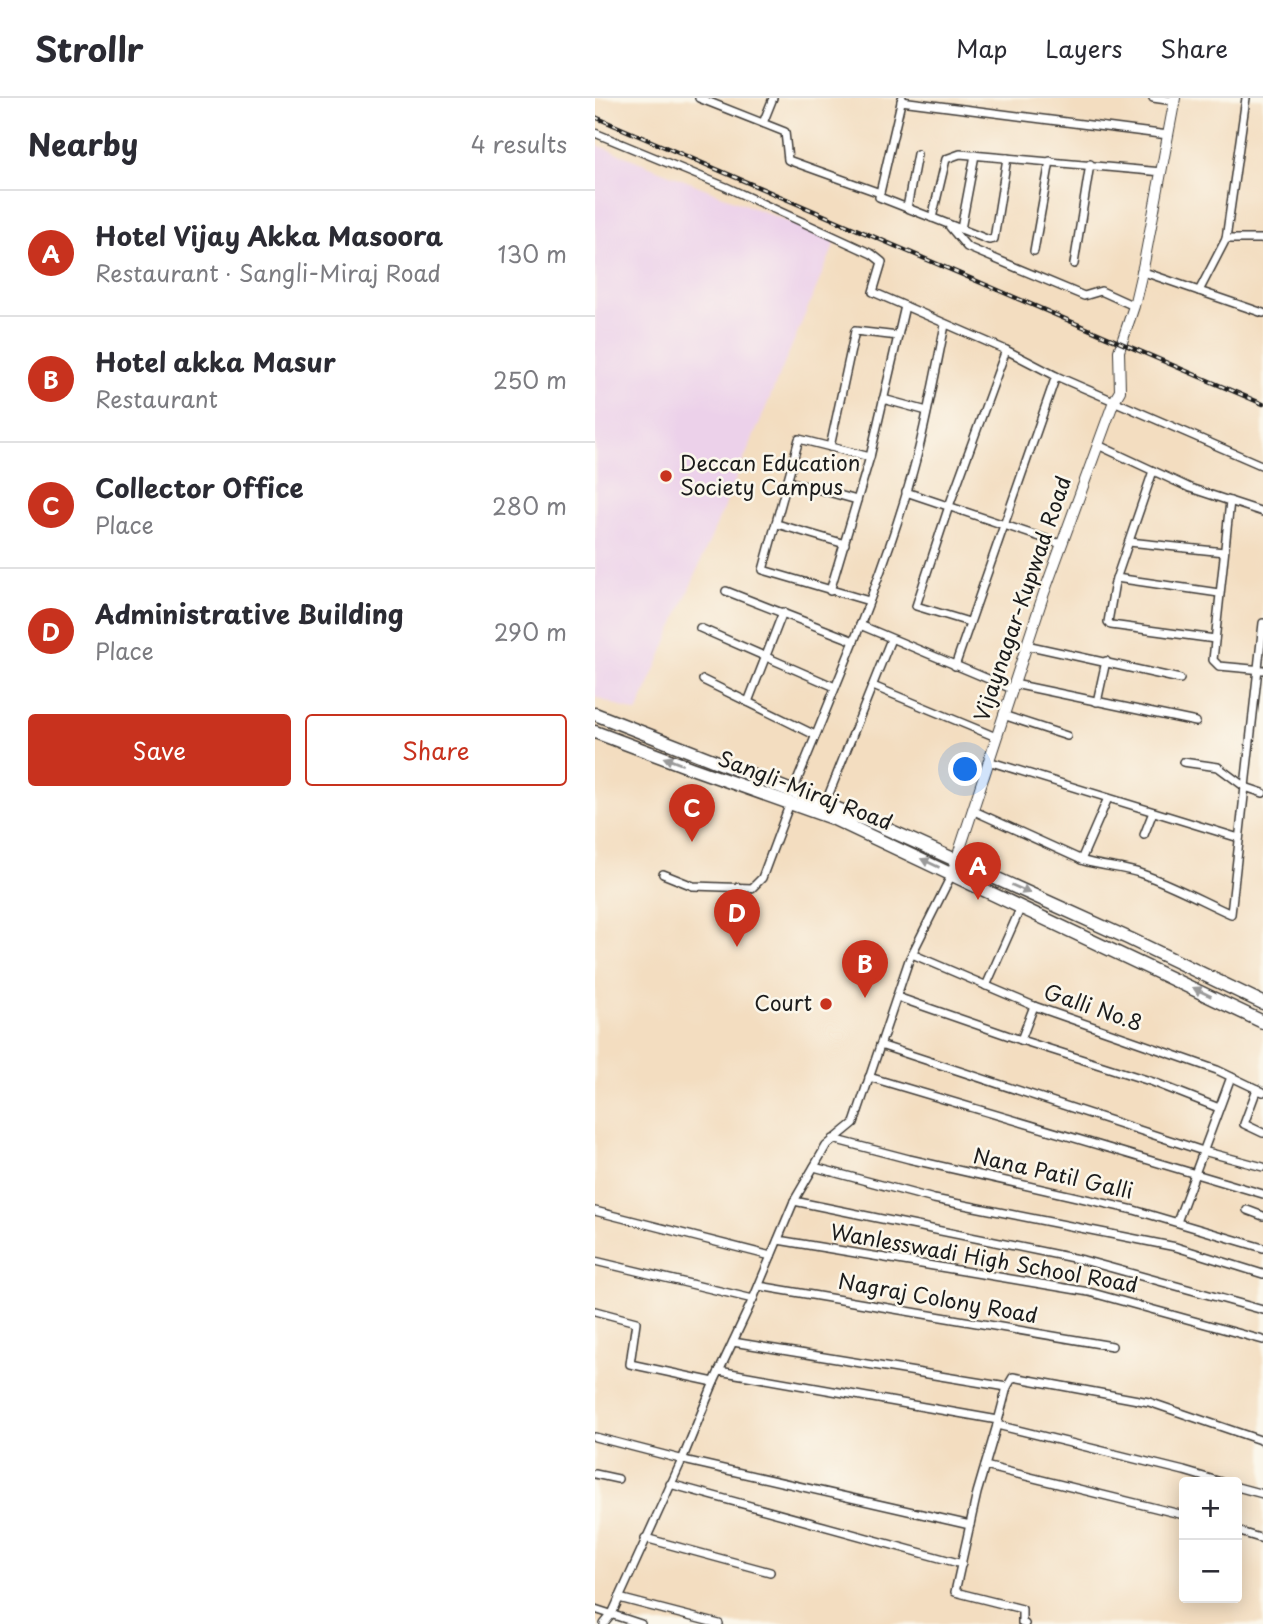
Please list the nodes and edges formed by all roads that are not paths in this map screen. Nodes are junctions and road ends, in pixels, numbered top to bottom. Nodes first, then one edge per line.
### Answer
1 (699, 98) edge
2 (773, 98) edge
3 (1153, 98) edge
4 (1245, 98) edge
5 (902, 100) edge
6 (1175, 100) edge
7 (763, 123) junction
8 (595, 134) edge
9 (1168, 135) junction
10 (917, 153) dead end
11 (975, 155) junction
12 (1007, 158) junction
13 (1050, 161) junction
14 (1090, 164) junction
15 (1162, 172) junction
16 (880, 192) junction
17 (907, 208) junction
18 (932, 218) junction
19 (948, 224) junction
20 (961, 229) junction
21 (1226, 239) junction
22 (1263, 239) edge
23 (1034, 250) dead end
24 (1074, 264) dead end
25 (1141, 271) junction
26 (1199, 291) junction
27 (905, 306) junction
28 (1134, 306) junction
29 (1263, 313) edge
30 (945, 325) junction
31 (898, 336) junction
32 (1006, 349) junction
33 (1056, 376) junction
34 (883, 399) junction
35 (1114, 401) junction
36 (927, 411) junction
37 (1098, 445) junction
38 (830, 447) junction
39 (870, 457) junction
40 (1261, 466) dead end
41 (1153, 471) junction
42 (787, 481) junction
43 (906, 492) junction
44 (857, 500) junction
45 (1230, 501) junction
46 (949, 506) junction
47 (1263, 512) edge
48 (777, 524) junction
49 (1004, 525) junction
50 (1129, 542) junction
51 (845, 544) junction
52 (1061, 544) junction
53 (1224, 552) junction
54 (1117, 578) junction
55 (726, 591) dead end
56 (830, 591) junction
57 (1219, 593) junction
58 (869, 601) junction
59 (783, 612) junction
60 (969, 622) junction
61 (1263, 623) edge
62 (860, 625) junction
63 (700, 628) dead end
64 (1262, 634) edge
65 (891, 639) junction
66 (1215, 639) junction
67 (854, 641) junction
68 (1027, 645) junction
69 (765, 656) junction
70 (1106, 661) junction
71 (955, 666) junction
72 (1260, 670) edge
73 (1180, 679) dead end
74 (703, 680) dead end
75 (873, 686) junction
76 (1013, 686) junction
77 (835, 687) junction
78 (748, 702) junction
79 (1097, 702) junction
80 (595, 715) edge
81 (1003, 715) junction
82 (1196, 722) dead end
83 (595, 732) edge
84 (815, 735) junction
85 (1067, 736) dead end
86 (996, 737) junction
87 (988, 761) junction
88 (1183, 762) dead end
89 (1245, 787) junction
90 (1263, 793) edge
91 (791, 797) junction
92 (1108, 798) junction
93 (825, 804) junction
94 (972, 810) junction
95 (1153, 812) junction
96 (1144, 835) dead end
97 (1239, 838) junction
98 (1080, 860) junction
99 (954, 866) junction
100 (663, 874) dead end
101 (1021, 906) junction
102 (912, 954) junction
103 (986, 986) junction
104 (897, 997) junction
105 (1263, 1003) edge
106 (1034, 1006) junction
107 (1263, 1022) edge
108 (1021, 1040) junction
109 (880, 1045) junction
110 (869, 1077) junction
111 (1231, 1077) junction
112 (1260, 1090) edge
113 (1219, 1108) junction
114 (1263, 1133) edge
115 (833, 1139) junction
116 (1203, 1151) junction
117 (814, 1167) junction
118 (1263, 1167) edge
119 (1195, 1173) junction
120 (1263, 1194) edge
121 (794, 1201) junction
122 (1247, 1210) dead end
123 (595, 1211) edge
124 (1263, 1216) edge
125 (1177, 1222) junction
126 (778, 1240) junction
127 (1263, 1248) edge
128 (771, 1256) junction
129 (595, 1261) edge
130 (1263, 1274) edge
131 (759, 1286) junction
132 (753, 1300) junction
133 (1263, 1310) edge
134 (595, 1311) edge
135 (1263, 1340) edge
136 (733, 1342) junction
137 (1112, 1346) dead end
138 (719, 1371) junction
139 (714, 1382) junction
140 (1007, 1387) junction
141 (997, 1422) junction
142 (595, 1437) edge
143 (1263, 1441) edge
144 (682, 1460) junction
145 (985, 1466) junction
146 (595, 1474) edge
147 (1204, 1477) edge
148 (618, 1479) dead end
149 (670, 1484) junction
150 (1242, 1488) edge
151 (1263, 1494) edge
152 (1179, 1514) edge
153 (970, 1525) junction
154 (1242, 1533) edge
155 (645, 1538) junction
156 (1263, 1539) edge
157 (962, 1564) junction
158 (770, 1572) dead end
159 (619, 1598) junction
160 (595, 1609) edge
161 (612, 1614) junction
162 (604, 1624) edge
163 (641, 1624) edge
164 (719, 1624) edge
165 (1025, 1624) edge

1 - 7 street
2 - 7 street
3 - 6 street
4 - 21 street
5 - 9 street
5 - 16 street
6 - 9 street
7 - 16 street
8 - 27 street
9 - 15 street
10 - 17 street
11 - 12 street
11 - 18 street
11 - 20 street
12 - 13 street
12 - 20 street
13 - 14 street
13 - 23 street
14 - 15 street
14 - 24 street
15 - 25 street
16 - 17 street
17 - 18 street
18 - 19 street
19 - 20 street
19 - 28 street
21 - 22 street
21 - 26 street
25 - 26 street
25 - 28 street
26 - 29 street
27 - 30 street
27 - 31 street
28 - 35 street, Vijaynagar-Kupwad Road
30 - 32 street
30 - 36 street
31 - 34 street
31 - 38 street
32 - 33 street
32 - 46 street
33 - 35 street
33 - 49 street
34 - 36 street
34 - 39 street
35 - 37 street, Vijaynagar-Kupwad Road
35 - 40 street
36 - 43 street
37 - 41 street
37 - 52 street, Vijaynagar-Kupwad Road
38 - 39 street
38 - 42 street
39 - 44 street
41 - 45 street
41 - 50 street
42 - 44 street
42 - 48 street
43 - 46 street
43 - 58 street
44 - 51 street
45 - 47 street
45 - 53 street
46 - 49 street
46 - 60 street
48 - 51 street
48 - 56 street
49 - 52 street
49 - 60 street
50 - 53 street
50 - 54 street
51 - 56 street
52 - 68 street, Vijaynagar-Kupwad Road
53 - 57 street
54 - 57 street
54 - 66 street
55 - 59 street
56 - 58 street
57 - 66 street
58 - 62 street
59 - 67 street
59 - 69 street
60 - 71 street
61 - 64 street
62 - 65 street
62 - 67 street
63 - 69 street
64 - 72 street
65 - 71 street
65 - 75 street
66 - 72 street
67 - 77 street
68 - 70 street
68 - 76 street, Vijaynagar-Kupwad Road
69 - 77 street
69 - 78 street
70 - 73 street
70 - 79 street
71 - 76 street
72 - 89 street
74 - 78 street
75 - 86 street
75 - 93 street
76 - 79 street
76 - 81 street, Vijaynagar-Kupwad Road
77 - 84 street
78 - 84 street
79 - 82 street
80 - 91 highway, Sangli-Miraj Road
81 - 85 street
81 - 86 street, Vijaynagar-Kupwad Road
91 -> 83 highway, Sangli-Miraj Road
84 - 91 street
86 - 87 street, Vijaynagar-Kupwad Road
87 - 92 street
87 - 94 street, Vijaynagar-Kupwad Road
88 - 89 street
89 - 90 street
89 - 97 street
91 - 93 highway, Sangli-Miraj Road
99 -> 91 highway, Sangli-Miraj Road
91 - 100 street
92 - 95 street
92 - 98 street
93 - 99 highway, Sangli-Miraj Road
94 - 98 street
94 - 99 street, Vijaynagar-Kupwad Road
95 - 96 street
95 - 97 street
97 - 98 street
99 - 101 highway, Sangli-Miraj Road
99 - 102 street
99 -> 105 highway, Sangli-Miraj Road
101 - 103 street
107 -> 101 highway, Sangli-Miraj Road
102 - 103 street, Galli No.8
102 - 104 street
103 - 106 street, Galli No.8
104 - 108 street
104 - 109 street
106 - 108 street
106 - 111 street, Galli No.8
108 - 113 street
109 - 110 street
109 - 116 street
110 - 115 street
110 - 119 street
111 - 112 street, Galli No.8
111 - 113 street
112 - 114 street
113 - 116 street
115 - 117 street
115 - 125 street, Nana Patil Galli
116 - 118 street
116 - 119 street
117 - 121 street
117 - 130 street
119 - 120 street
119 - 125 street
121 - 126 street
121 - 133 street
122 - 124 street
123 - 128 street
125 - 127 street, Nana Patil Galli
126 - 128 street
126 - 135 street, Wanlesswadi High School Road
128 - 131 street
129 - 132 street
131 - 132 street
131 - 137 street, Nagraj Colony Road
132 - 136 street
134 - 139 street
136 - 138 street
136 - 140 street
138 - 139 street
138 - 141 street
139 - 144 street
140 - 141 street
140 - 143 street
141 - 145 street
141 - 147 street
142 - 144 street
144 - 149 street
144 - 153 street
145 - 152 street
145 - 153 street
146 - 148 street
149 - 155 street
149 - 157 street
150 - 151 street
153 - 157 street
154 - 156 street
155 - 158 street
155 - 159 street
157 - 165 street
159 - 161 street
159 - 164 street
160 - 161 street
161 - 162 street
161 - 163 street

